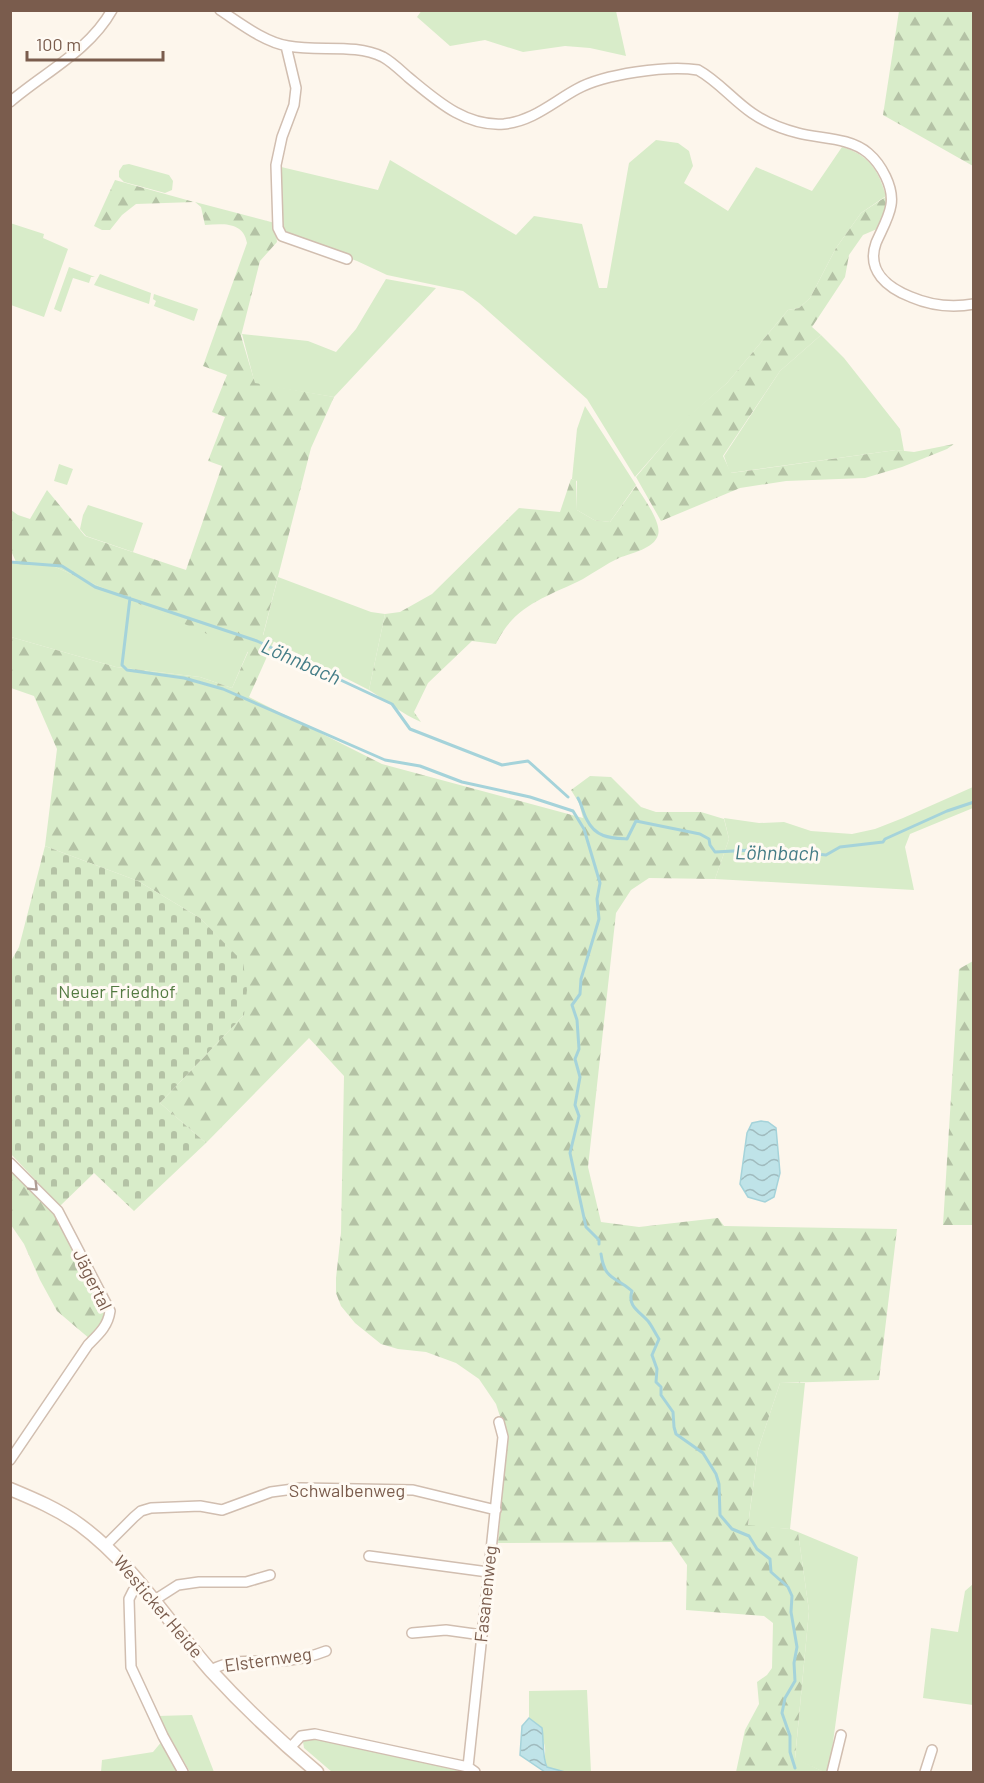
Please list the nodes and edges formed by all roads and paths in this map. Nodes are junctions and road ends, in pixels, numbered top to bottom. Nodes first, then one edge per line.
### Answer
1 (112, 10) edge
2 (220, 10) edge
3 (286, 46) junction
4 (10, 102) edge
5 (347, 259) dead end
6 (974, 304) edge
7 (10, 1163) edge
8 (499, 1422) dead end
9 (10, 1460) edge
10 (10, 1489) edge
11 (496, 1510) junction
12 (105, 1546) junction
13 (369, 1556) dead end
14 (488, 1572) junction
15 (270, 1575) dead end
16 (140, 1584) junction
17 (153, 1600) junction
18 (412, 1633) dead end
19 (482, 1635) junction
20 (326, 1651) dead end
21 (211, 1670) junction
22 (841, 1735) dead end
23 (288, 1749) junction
24 (932, 1750) dead end
25 (472, 1770) edge
26 (183, 1773) edge
27 (317, 1773) edge
28 (832, 1773) edge
29 (925, 1773) edge

1 - 4 street
2 - 3 street
3 - 5 street
3 - 6 street
7 -> 9 street, Jägertal
8 - 11 street, Fasanenweg
10 - 12 street, Westicker Heide
11 - 12 street, Schwalbenweg
11 - 14 street, Fasanenweg
12 - 16 street, Westicker Heide
13 - 14 street
14 - 19 street, Fasanenweg
15 - 17 street
16 - 17 street, Westicker Heide
16 - 26 street
17 - 21 street, Westicker Heide
18 - 19 street
19 - 25 street, Fasanenweg
20 - 21 street, Elsternweg
21 - 23 street, Westicker Heide
22 - 28 street
23 - 25 street
23 - 27 street, Westicker Heide
24 - 29 street

